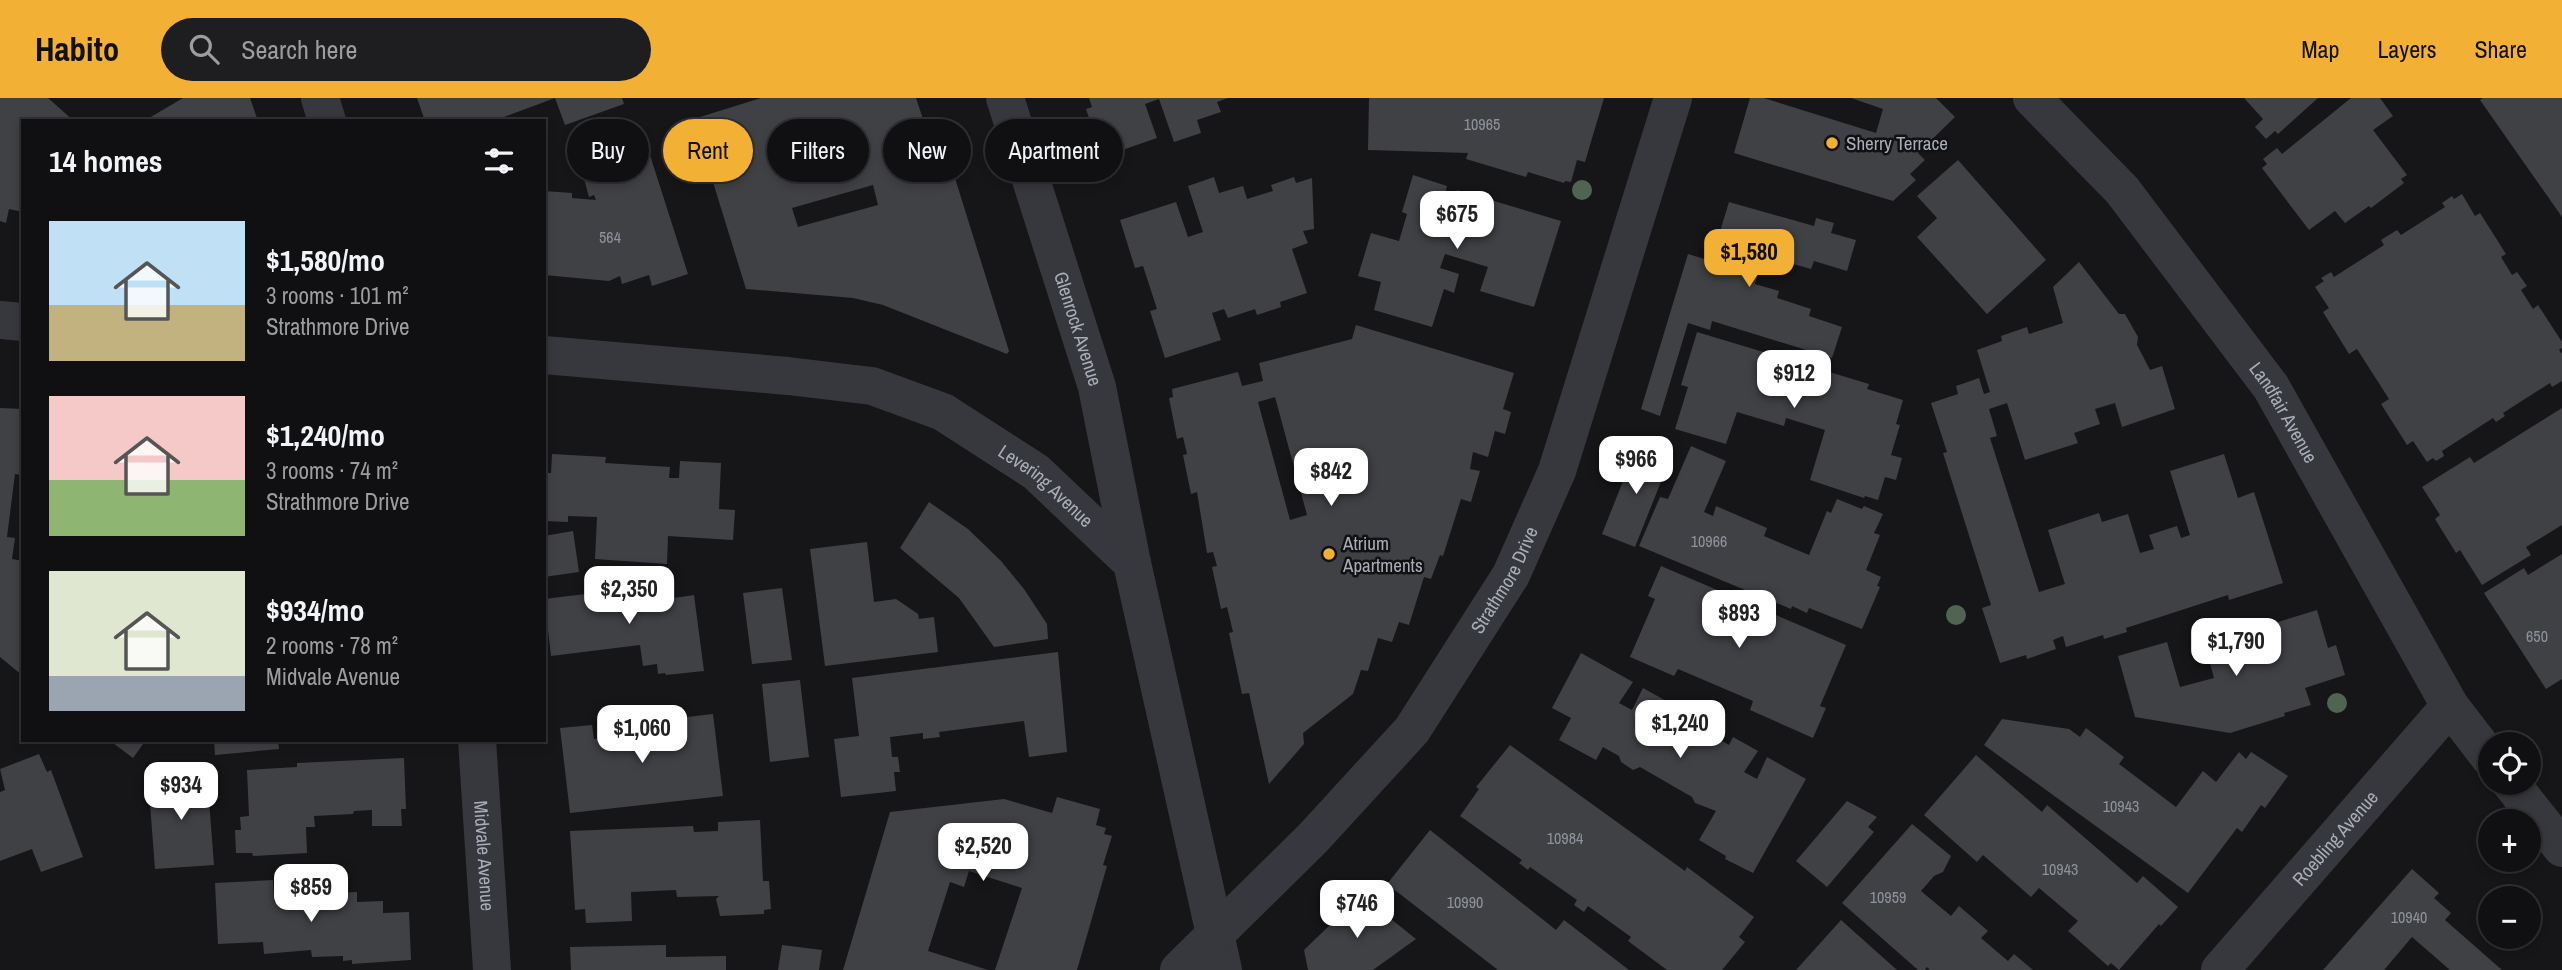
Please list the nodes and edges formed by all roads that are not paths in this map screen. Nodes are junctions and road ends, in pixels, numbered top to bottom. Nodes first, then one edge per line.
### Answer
1 (320, 98) edge
2 (1005, 98) edge
3 (1674, 98) edge
4 (2032, 98) edge
5 (326, 119) edge
6 (0, 320) edge
7 (21, 321) edge
8 (546, 355) edge
9 (1132, 563) junction
10 (2449, 706) junction
11 (477, 742) edge
12 (2478, 743) edge
13 (2520, 795) edge
14 (2562, 848) edge
15 (1219, 952) edge
16 (492, 970) edge
17 (1179, 970) edge
18 (2220, 970) edge

1 - 5 street
2 - 9 street, Glenrock Avenue
3 - 15 street, Strathmore Drive
4 - 10 street, Landfair Avenue
6 - 7 street
8 - 9 street, Levering Avenue
9 - 15 street
10 - 12 street, Landfair Avenue
10 - 18 street, Roebling Avenue
11 - 16 street, Midvale Avenue
13 - 14 street
15 - 17 street, Strathmore Drive

